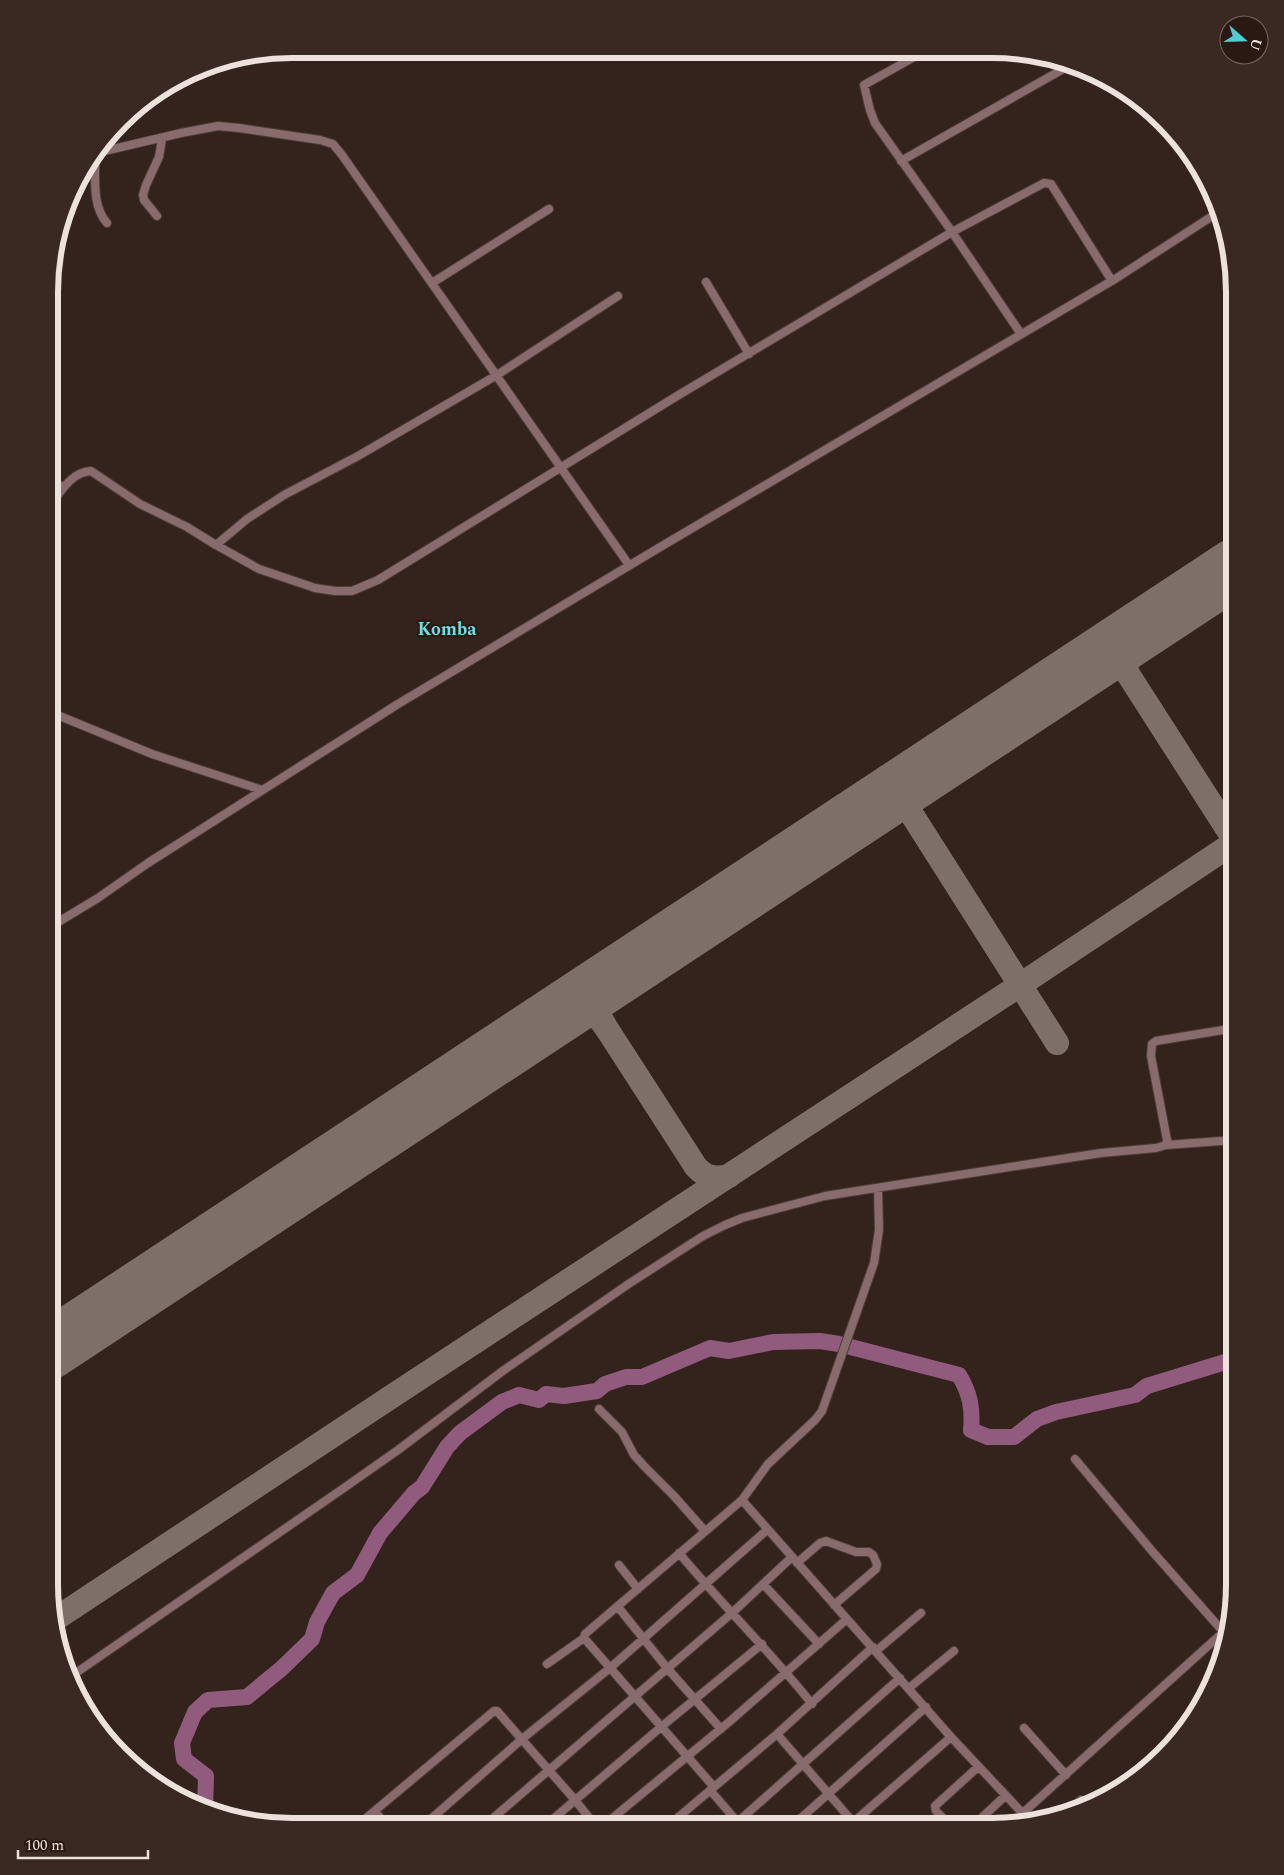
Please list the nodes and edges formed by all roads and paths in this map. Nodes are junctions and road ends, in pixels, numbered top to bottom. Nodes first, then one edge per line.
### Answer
1 (912, 58) edge
2 (1064, 69) edge
3 (162, 139) junction
4 (104, 151) edge
5 (901, 160) junction
6 (95, 164) edge
7 (549, 209) dead end
8 (1214, 215) edge
9 (157, 216) dead end
10 (107, 223) dead end
11 (952, 232) junction
12 (1112, 281) junction
13 (706, 282) dead end
14 (432, 283) junction
15 (618, 296) dead end
16 (1021, 334) junction
17 (749, 354) junction
18 (497, 375) junction
19 (560, 467) junction
20 (58, 484) edge
21 (64, 487) junction
22 (58, 495) edge
23 (216, 545) junction
24 (629, 566) junction
25 (58, 715) edge
26 (262, 790) junction
27 (58, 923) edge
28 (1226, 1029) edge
29 (1226, 1141) edge
30 (1166, 1145) junction
31 (878, 1189) junction
32 (599, 1409) dead end
33 (1075, 1459) dead end
34 (742, 1500) junction
35 (767, 1530) junction
36 (705, 1531) junction
37 (679, 1553) junction
38 (795, 1560) junction
39 (619, 1566) dead end
40 (705, 1584) junction
41 (763, 1584) junction
42 (638, 1589) junction
43 (834, 1605) junction
44 (618, 1607) junction
45 (732, 1613) junction
46 (921, 1613) dead end
47 (847, 1619) junction
48 (1222, 1627) edge
49 (584, 1638) junction
50 (1220, 1638) edge
51 (643, 1639) junction
52 (762, 1644) junction
53 (819, 1644) junction
54 (874, 1649) junction
55 (954, 1651) dead end
56 (548, 1664) dead end
57 (610, 1668) junction
58 (667, 1668) junction
59 (787, 1672) junction
60 (75, 1673) edge
61 (900, 1678) junction
62 (909, 1688) junction
63 (634, 1696) junction
64 (695, 1699) junction
65 (812, 1704) junction
66 (926, 1707) junction
67 (661, 1727) junction
68 (1024, 1728) dead end
69 (722, 1729) junction
70 (776, 1734) junction
71 (951, 1737) junction
72 (522, 1738) junction
73 (687, 1758) junction
74 (803, 1764) junction
75 (978, 1767) junction
76 (548, 1770) junction
77 (1066, 1774) junction
78 (712, 1789) junction
79 (828, 1794) junction
80 (1005, 1796) junction
81 (575, 1800) junction
82 (375, 1811) junction
83 (1024, 1815) edge
84 (1026, 1815) edge
85 (366, 1818) edge
86 (381, 1818) edge
87 (432, 1818) edge
88 (493, 1818) edge
89 (554, 1818) edge
90 (589, 1818) edge
91 (613, 1818) edge
92 (677, 1818) edge
93 (733, 1818) edge
94 (744, 1818) edge
95 (801, 1818) edge
96 (846, 1818) edge
97 (858, 1818) edge
98 (942, 1818) edge
99 (982, 1818) edge

1 - 5 street
2 - 5 street
3 - 4 street
3 - 9 street
3 - 14 street
5 - 11 street
6 - 10 street
7 - 14 street
8 - 12 street
11 - 12 street
11 - 16 street
11 - 17 street
12 - 16 street
13 - 17 street
14 - 18 street
15 - 18 street
16 - 24 street
17 - 19 street
18 - 19 street
18 - 23 street
19 - 23 street
19 - 24 street
20 - 21 street
21 - 22 street
21 - 23 street
24 - 26 street
25 - 26 street
26 - 27 street
28 - 30 street
29 - 30 street
30 - 31 street
31 - 34 street
31 - 60 street
32 - 36 street
33 - 48 street
34 - 35 street
34 - 36 street
35 - 38 street
35 - 40 street
36 - 37 street
37 - 40 street
37 - 42 street
38 - 41 street
38 - 43 street
38 - 43 street
39 - 42 street
40 - 45 street
40 - 51 street
41 - 45 street
41 - 53 street
42 - 44 street
43 - 47 street
44 - 49 street
44 - 51 street
45 - 52 street
45 - 58 street
46 - 54 street
47 - 53 street
47 - 54 street
49 - 56 street
49 - 57 street
50 - 77 street
51 - 57 street
51 - 58 street
52 - 59 street
52 - 64 street
53 - 59 street
54 - 61 street
54 - 65 street
55 - 62 street
57 - 63 street
57 - 72 street
58 - 63 street
58 - 64 street
59 - 65 street
59 - 69 street
61 - 62 street
61 - 74 street
62 - 66 street
63 - 67 street
63 - 76 street
64 - 67 street
64 - 69 street
65 - 70 street
66 - 71 street
66 - 79 street
67 - 73 street
67 - 81 street
68 - 77 street
69 - 73 street
70 - 74 street
70 - 78 street
71 - 75 street
71 - 97 street
72 - 76 street
72 - 82 street
72 - 87 street
73 - 78 street
73 - 91 street
74 - 79 street
74 - 94 street
75 - 80 street
75 - 98 street
76 - 81 street
76 - 88 street
77 - 84 street
78 - 92 street
78 - 93 street
79 - 95 street
79 - 96 street
80 - 83 street
80 - 99 street
81 - 89 street
81 - 90 street
82 - 85 street
82 - 86 street

